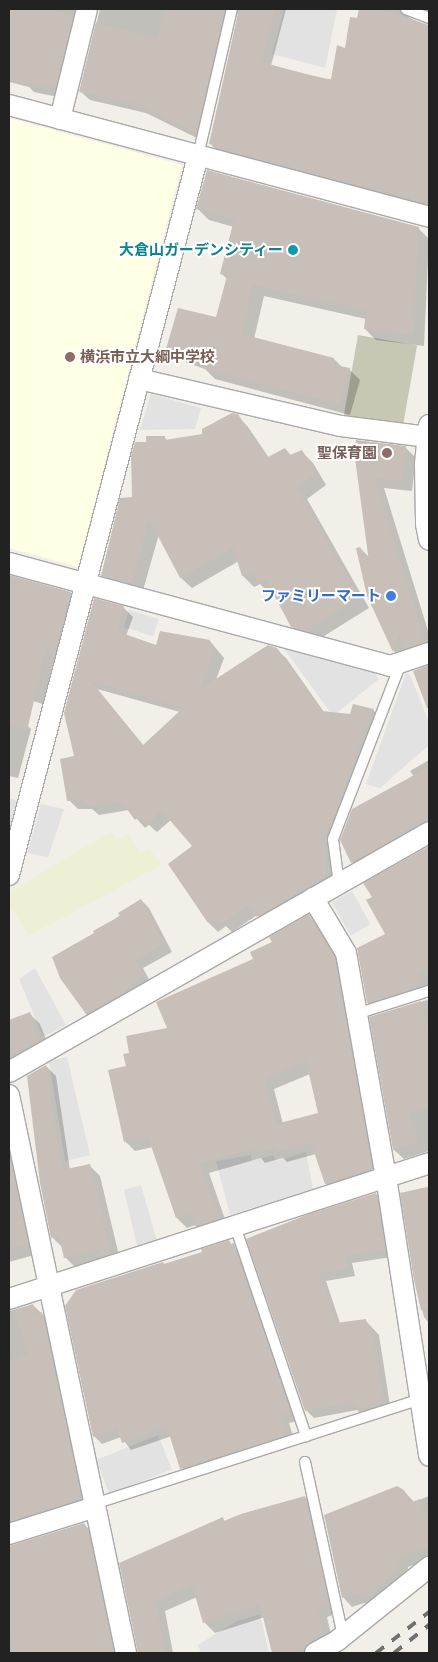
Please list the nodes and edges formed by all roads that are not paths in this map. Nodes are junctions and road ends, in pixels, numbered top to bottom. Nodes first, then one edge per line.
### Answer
1 (87, 9) edge
2 (232, 9) edge
3 (406, 9) edge
4 (429, 18) edge
5 (9, 106) edge
6 (60, 119) junction
7 (198, 156) junction
8 (429, 218) edge
9 (139, 379) junction
10 (429, 430) edge
11 (429, 540) edge
12 (9, 563) edge
13 (85, 584) junction
14 (429, 652) edge
15 (402, 662) junction
16 (429, 832) edge
17 (9, 874) edge
18 (339, 884) junction
19 (313, 898) junction
20 (429, 991) edge
21 (356, 1014) junction
22 (9, 1072) edge
23 (9, 1095) edge
24 (429, 1163) edge
25 (386, 1177) junction
26 (235, 1226) junction
27 (49, 1285) junction
28 (9, 1298) edge
29 (422, 1399) junction
30 (306, 1436) junction
31 (429, 1456) edge
32 (305, 1462) dead end
33 (95, 1505) junction
34 (9, 1534) edge
35 (429, 1567) edge
36 (343, 1636) junction
37 (126, 1653) edge
38 (315, 1653) edge

1 - 6 street
2 - 7 lane
3 - 4 lane
5 - 6 street
6 - 7 street
7 - 8 street
7 - 9 street
9 - 10 street
9 - 13 street
10 - 11 street
12 - 13 street
13 - 15 street
13 - 17 street
14 - 15 street
15 - 18 lane
16 - 18 street
18 - 19 street
19 - 21 street
19 - 22 street
20 - 21 lane
21 - 25 street
23 - 27 street
24 - 25 street
25 - 26 street
25 - 29 street
26 - 27 street
26 - 30 lane
27 - 28 street
27 - 33 street
29 - 30 lane
29 - 31 street
30 - 33 lane
32 - 36 lane
33 - 34 street
33 - 37 street
35 - 36 street
36 - 38 street

